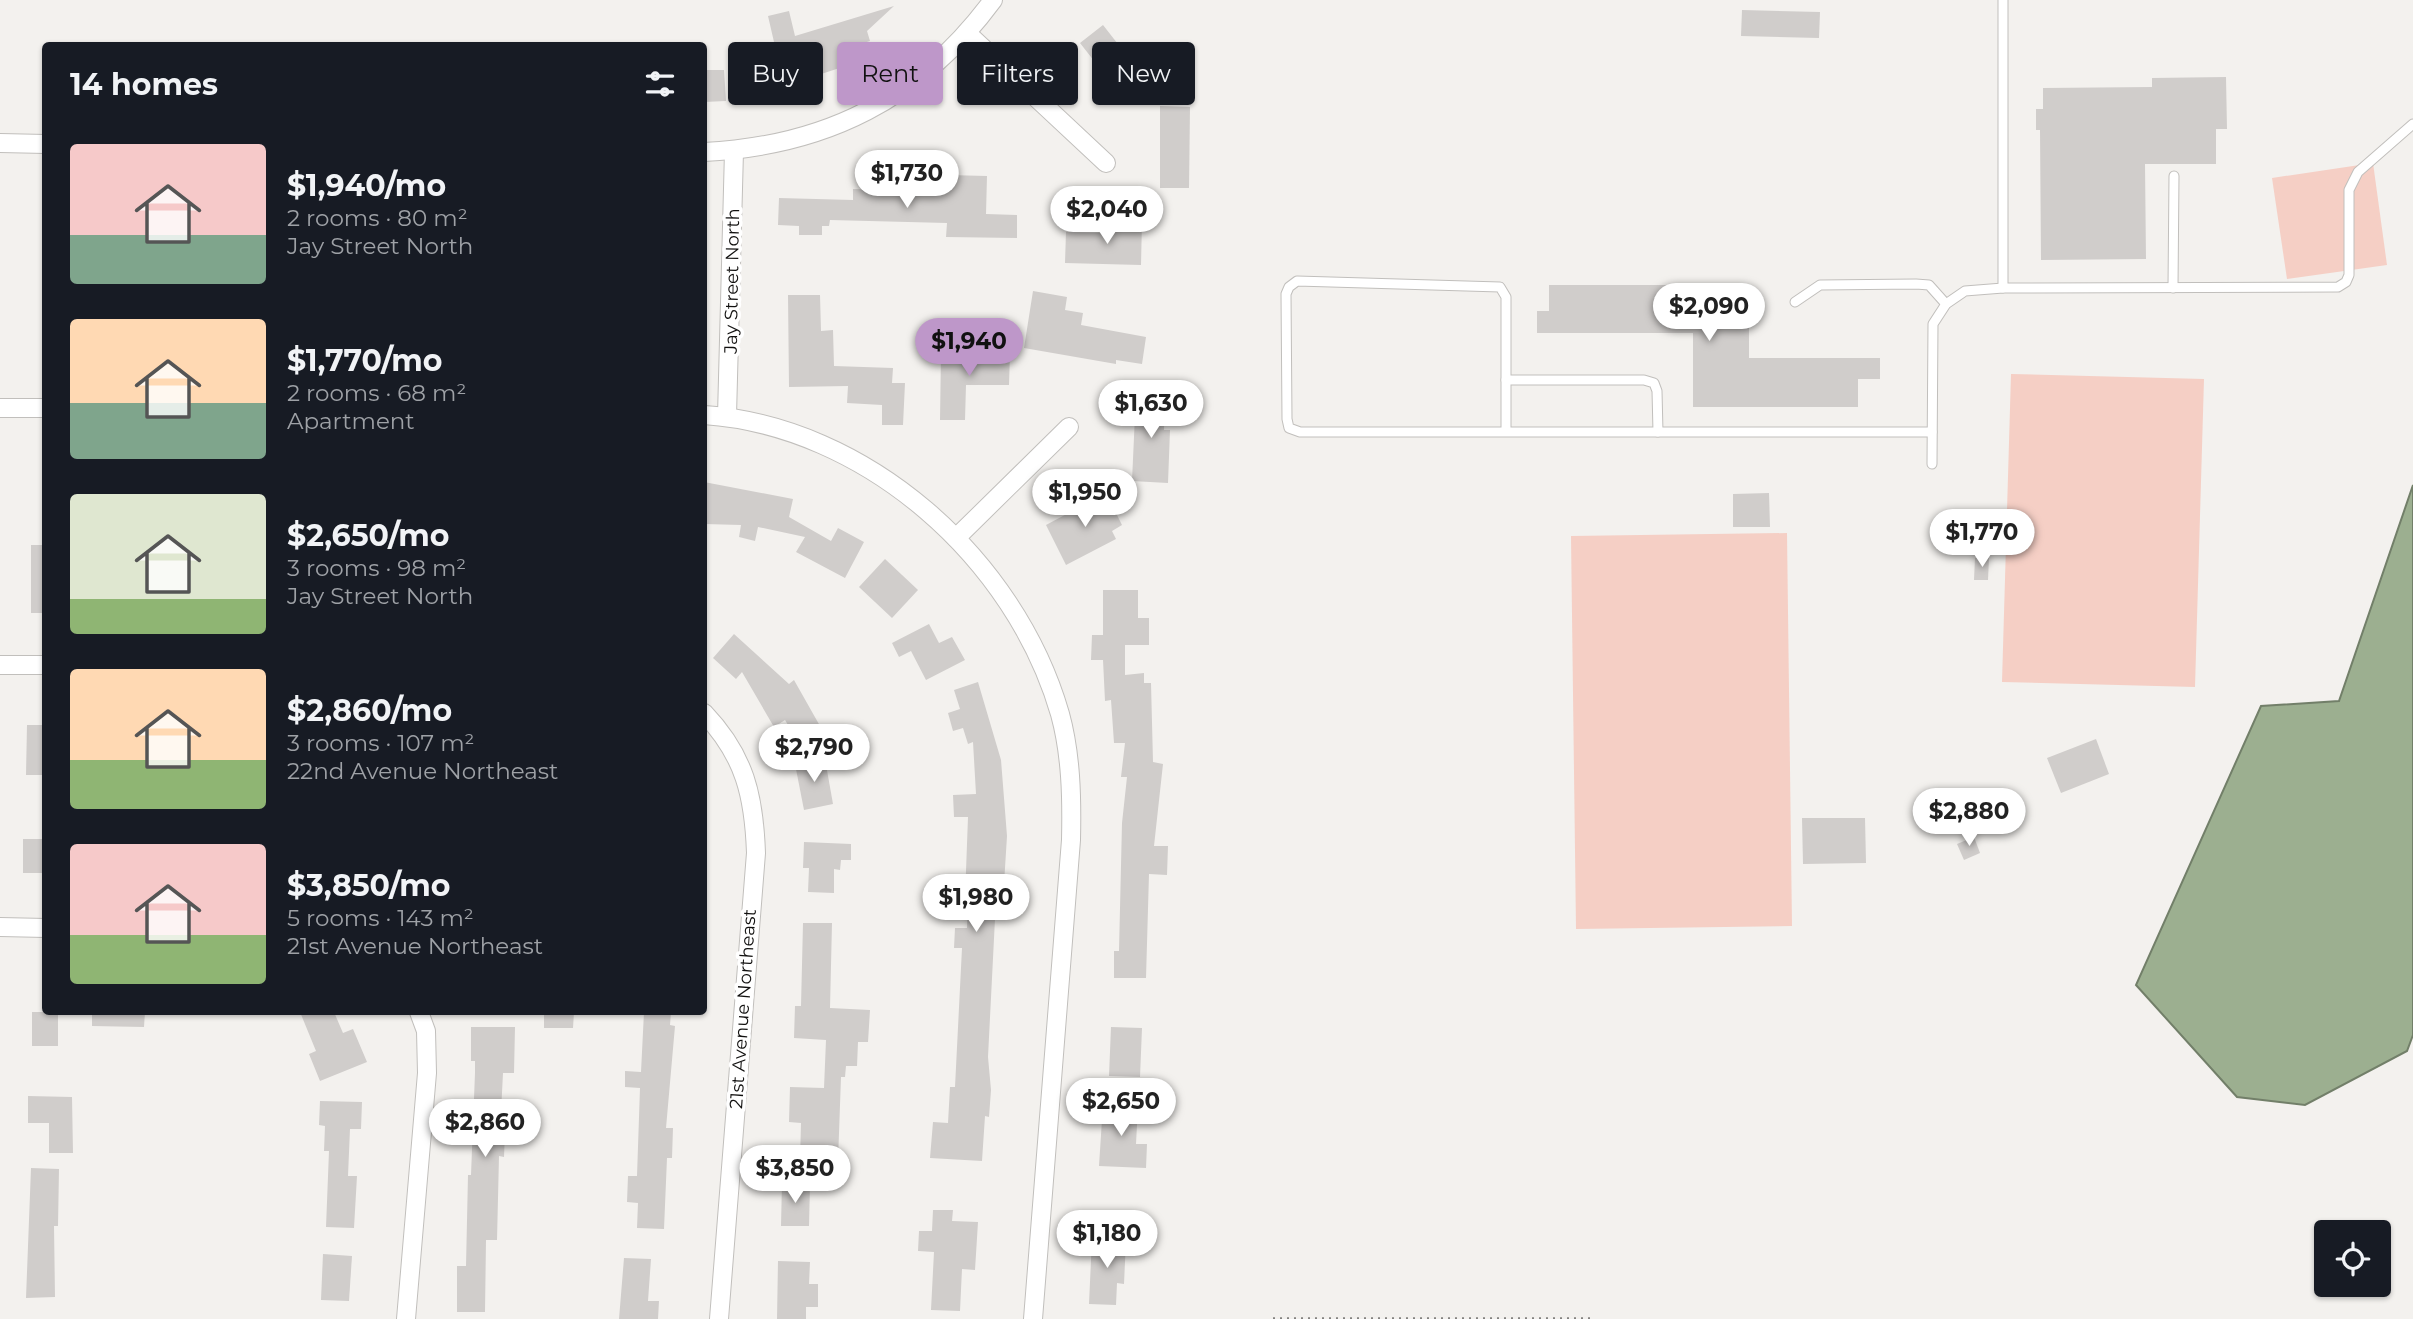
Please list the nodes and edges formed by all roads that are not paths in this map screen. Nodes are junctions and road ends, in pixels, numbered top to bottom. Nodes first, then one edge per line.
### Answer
1 (993, 0) edge
2 (2003, 0) edge
3 (968, 34) junction
4 (2413, 124) edge
5 (0, 143) edge
6 (42, 144) edge
7 (734, 151) junction
8 (707, 152) edge
9 (1106, 163) dead end
10 (2174, 176) dead end
11 (2003, 288) junction
12 (2173, 288) junction
13 (1795, 302) dead end
14 (1946, 304) junction
15 (1506, 380) junction
16 (0, 408) edge
17 (42, 408) edge
18 (707, 415) edge
19 (727, 416) junction
20 (1069, 427) dead end
21 (1506, 432) junction
22 (1658, 432) junction
23 (1932, 432) junction
24 (1932, 464) dead end
25 (956, 538) junction
26 (0, 665) edge
27 (42, 665) edge
28 (707, 717) edge
29 (0, 928) edge
30 (42, 928) edge
31 (420, 1015) edge
32 (406, 1319) edge
33 (719, 1319) edge
34 (1032, 1319) edge

1 - 3 street
2 - 11 lane
3 - 7 street
3 - 9 street
4 - 12 lane
5 - 6 street
7 - 8 street
7 - 19 street, Jay Street North
10 - 12 lane
11 - 12 lane
11 - 14 lane
13 - 14 lane
14 - 23 lane
15 - 21 lane
15 - 21 lane
15 - 22 lane
16 - 17 street
18 - 19 street
19 - 25 street
20 - 25 street
21 - 22 lane
22 - 23 lane
23 - 24 lane
25 - 34 street
26 - 27 street
28 - 33 street, 21st Avenue Northeast
29 - 30 street
31 - 32 street

